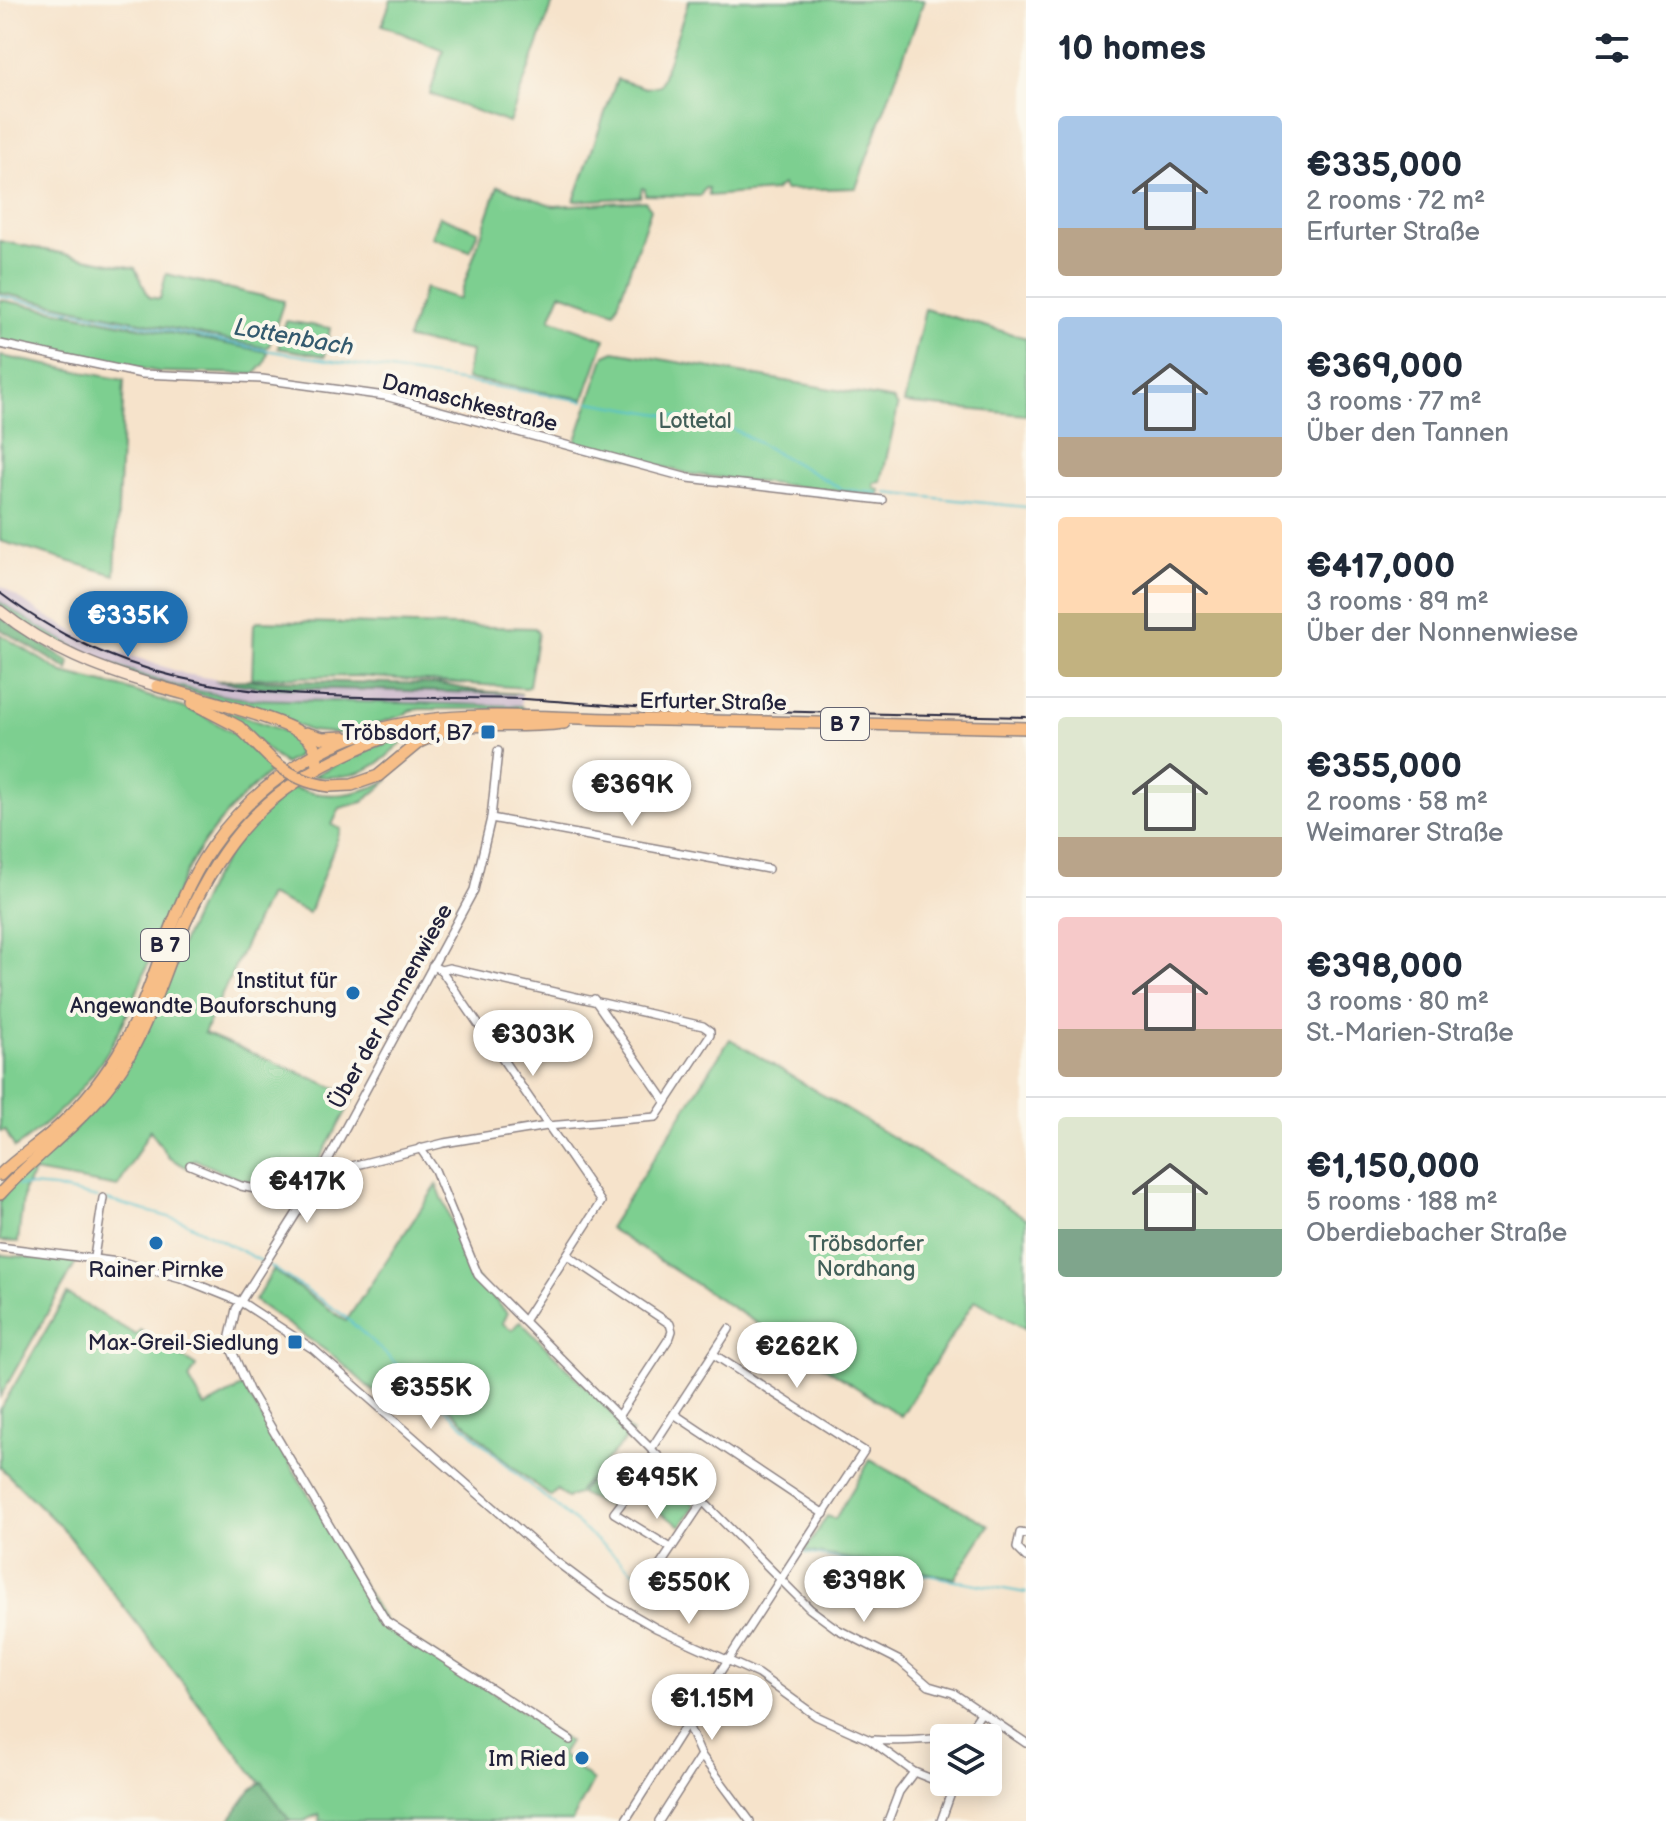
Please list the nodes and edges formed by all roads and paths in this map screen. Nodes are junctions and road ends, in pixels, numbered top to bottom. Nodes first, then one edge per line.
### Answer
1 (0, 344) edge
2 (882, 500) dead end
3 (0, 611) edge
4 (157, 686) junction
5 (592, 719) junction
6 (456, 725) junction
7 (291, 727) junction
8 (1026, 728) edge
9 (356, 736) junction
10 (498, 751) dead end
11 (317, 754) junction
12 (295, 768) junction
13 (312, 771) junction
14 (491, 818) junction
15 (768, 869) dead end
16 (432, 966) junction
17 (441, 970) junction
18 (594, 999) junction
19 (666, 1102) junction
20 (547, 1126) junction
21 (420, 1148) junction
22 (190, 1165) dead end
23 (320, 1174) junction
24 (0, 1175) edge
25 (0, 1194) edge
26 (103, 1198) dead end
27 (0, 1247) edge
28 (567, 1255) junction
29 (94, 1257) junction
30 (241, 1302) junction
31 (524, 1321) junction
32 (729, 1329) dead end
33 (713, 1354) junction
34 (674, 1414) junction
35 (619, 1415) junction
36 (651, 1449) junction
37 (658, 1456) junction
38 (703, 1501) junction
39 (824, 1514) junction
40 (1026, 1534) edge
41 (671, 1548) junction
42 (1026, 1557) edge
43 (783, 1579) junction
44 (655, 1580) dead end
45 (730, 1661) junction
46 (981, 1713) junction
47 (687, 1723) junction
48 (974, 1724) edge
49 (930, 1739) edge
50 (570, 1740) dead end
51 (870, 1740) junction
52 (1026, 1743) edge
53 (701, 1755) junction
54 (914, 1772) junction
55 (930, 1777) edge
56 (950, 1796) edge
57 (625, 1821) edge
58 (659, 1821) edge
59 (750, 1821) edge
60 (888, 1821) edge
61 (941, 1821) edge

1 - 2 street, Damaschkestraße
3 - 4 street
4 - 6 main road, B 7, bridge
4 - 7 main road
5 - 6 main road, Erfurter Straße / B 7
5 - 8 main road, Erfurter Straße / B 7
5 - 9 main road, Erfurter Straße / B 7
6 - 13 main road, B 7
7 - 9 main road
7 - 11 main road
7 - 12 main road
9 - 11 main road, B 7
10 - 14 street, Über der Nonnenwiese
11 - 12 main road, B 7
11 - 13 main road
12 - 24 main road, B 7
13 - 25 main road, B 7
14 - 15 street
14 - 16 street, Über der Nonnenwiese
16 - 17 street
16 - 23 street, Über der Nonnenwiese
17 - 18 street
17 - 20 street
18 - 19 street
18 - 19 street
19 - 20 street
20 - 21 street
20 - 28 street
21 - 23 street
21 - 31 street
22 - 23 street
23 - 30 street, Über der Nonnenwiese
26 - 29 street
27 - 29 street
28 - 31 street
28 - 35 street
29 - 30 street
30 - 45 street
30 - 50 street
31 - 35 street
32 - 33 street
33 - 34 street
33 - 39 street
34 - 36 street
34 - 39 street
35 - 36 street
36 - 37 street
37 - 38 street
37 - 41 street
38 - 41 street
38 - 43 street
39 - 43 street
40 - 42 street
41 - 44 street
43 - 45 street
43 - 46 street
45 - 47 street
45 - 51 street
46 - 48 street
46 - 52 street
47 - 53 street
47 - 57 street
49 - 51 street
51 - 54 street
53 - 58 street
53 - 59 street
54 - 55 street
54 - 60 street
56 - 61 street

